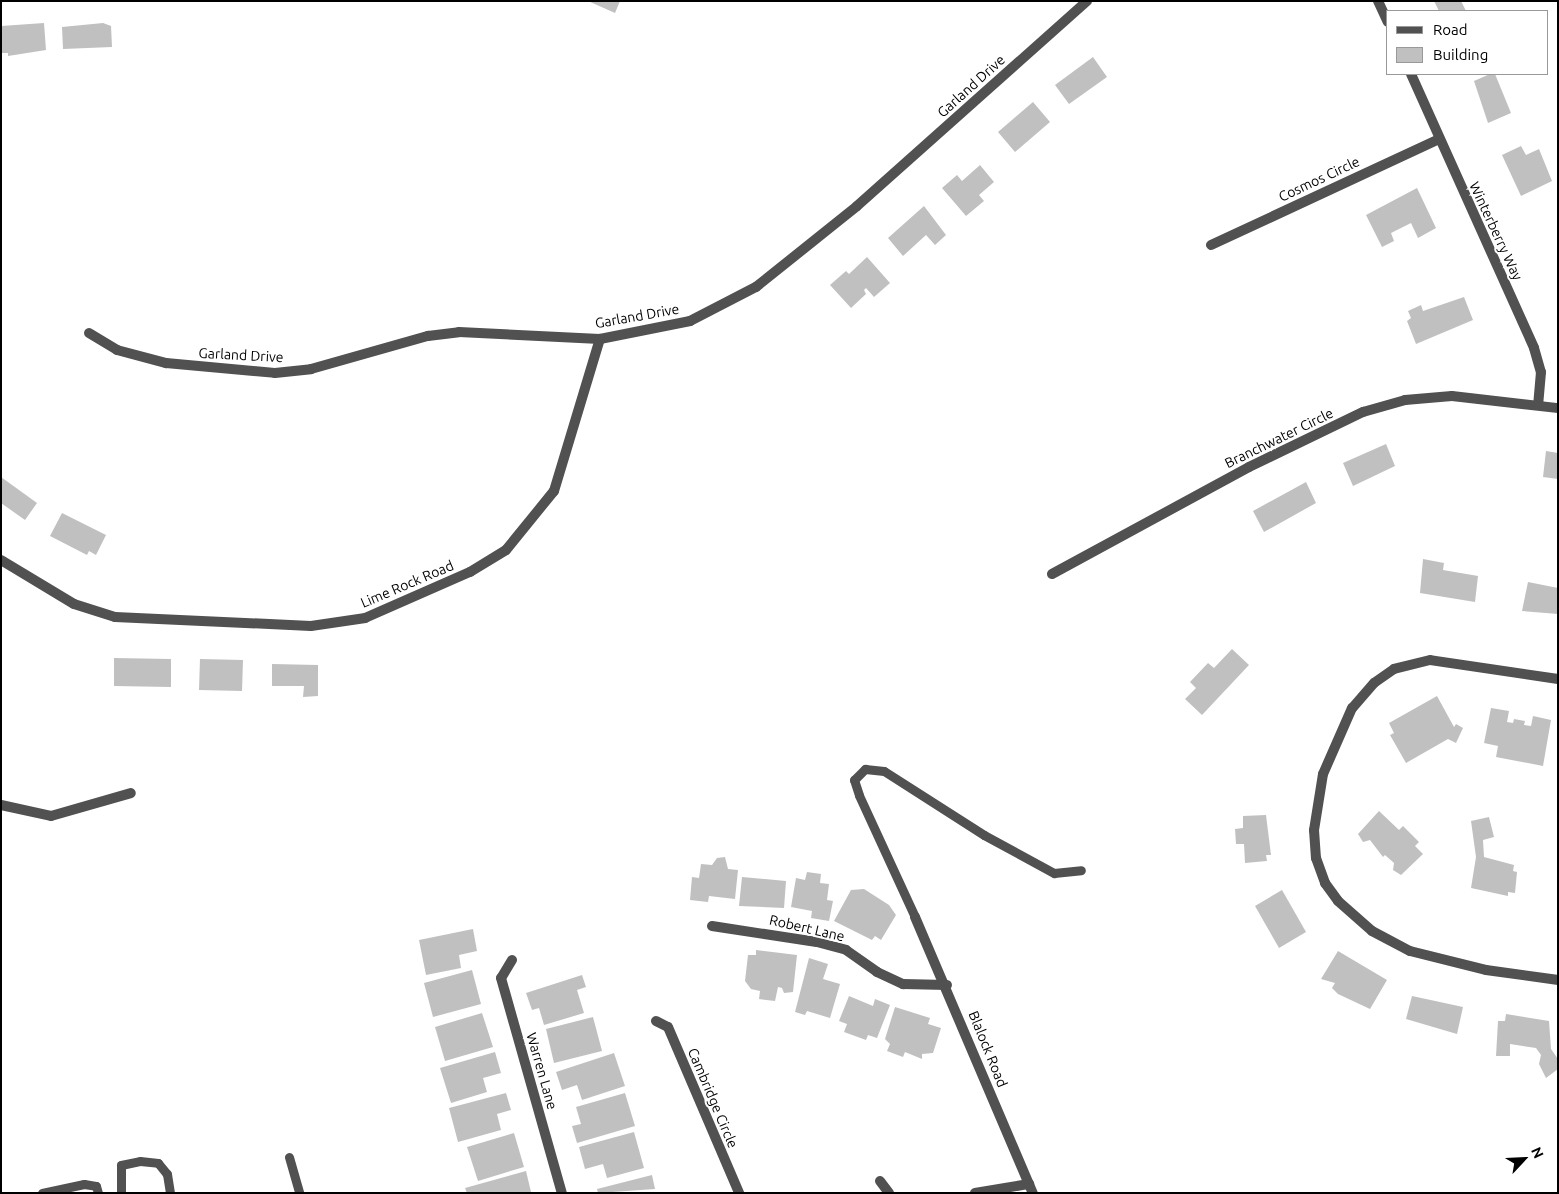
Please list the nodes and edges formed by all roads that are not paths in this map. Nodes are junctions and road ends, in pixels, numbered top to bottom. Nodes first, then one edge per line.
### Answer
1 (1087, 1) edge
2 (1378, 1) edge
3 (1386, 18) edge
4 (1411, 75) edge
5 (1439, 139) junction
6 (1211, 245) dead end
7 (89, 333) dead end
8 (600, 339) junction
9 (1538, 404) junction
10 (1558, 408) edge
11 (1, 560) edge
12 (1052, 574) dead end
13 (1558, 679) edge
14 (131, 793) dead end
15 (1, 805) edge
16 (1082, 870) dead end
17 (915, 917) joint
18 (712, 926) dead end
19 (512, 960) dead end
20 (1558, 980) edge
21 (946, 985) junction
22 (656, 1021) dead end
23 (289, 1157) dead end
24 (880, 1181) dead end
25 (1031, 1188) edge
26 (42, 1193) edge
27 (98, 1193) edge
28 (121, 1193) edge
29 (170, 1193) edge
30 (299, 1193) edge
31 (562, 1193) edge
32 (739, 1193) edge
33 (889, 1193) edge
34 (975, 1193) edge

1 - 8 street, Garland Drive
2 - 3 street
4 - 5 street, Winterberry Way
5 - 6 street, Cosmos Circle
5 - 9 street, Winterberry Way
7 - 8 street, Garland Drive
8 - 11 street, Lime Rock Road
9 - 10 street, Branchwater Circle
9 - 12 street, Branchwater Circle
13 - 20 street
14 - 15 street
16 - 17 lane
17 - 21 street, Blalock Road
18 - 21 street, Robert Lane
19 - 31 street, Warren Lane
21 - 25 street, Blalock Road
22 - 32 street, Cambridge Circle
23 - 30 lane
24 - 33 street
25 - 34 street
26 - 27 lane
28 - 29 lane

